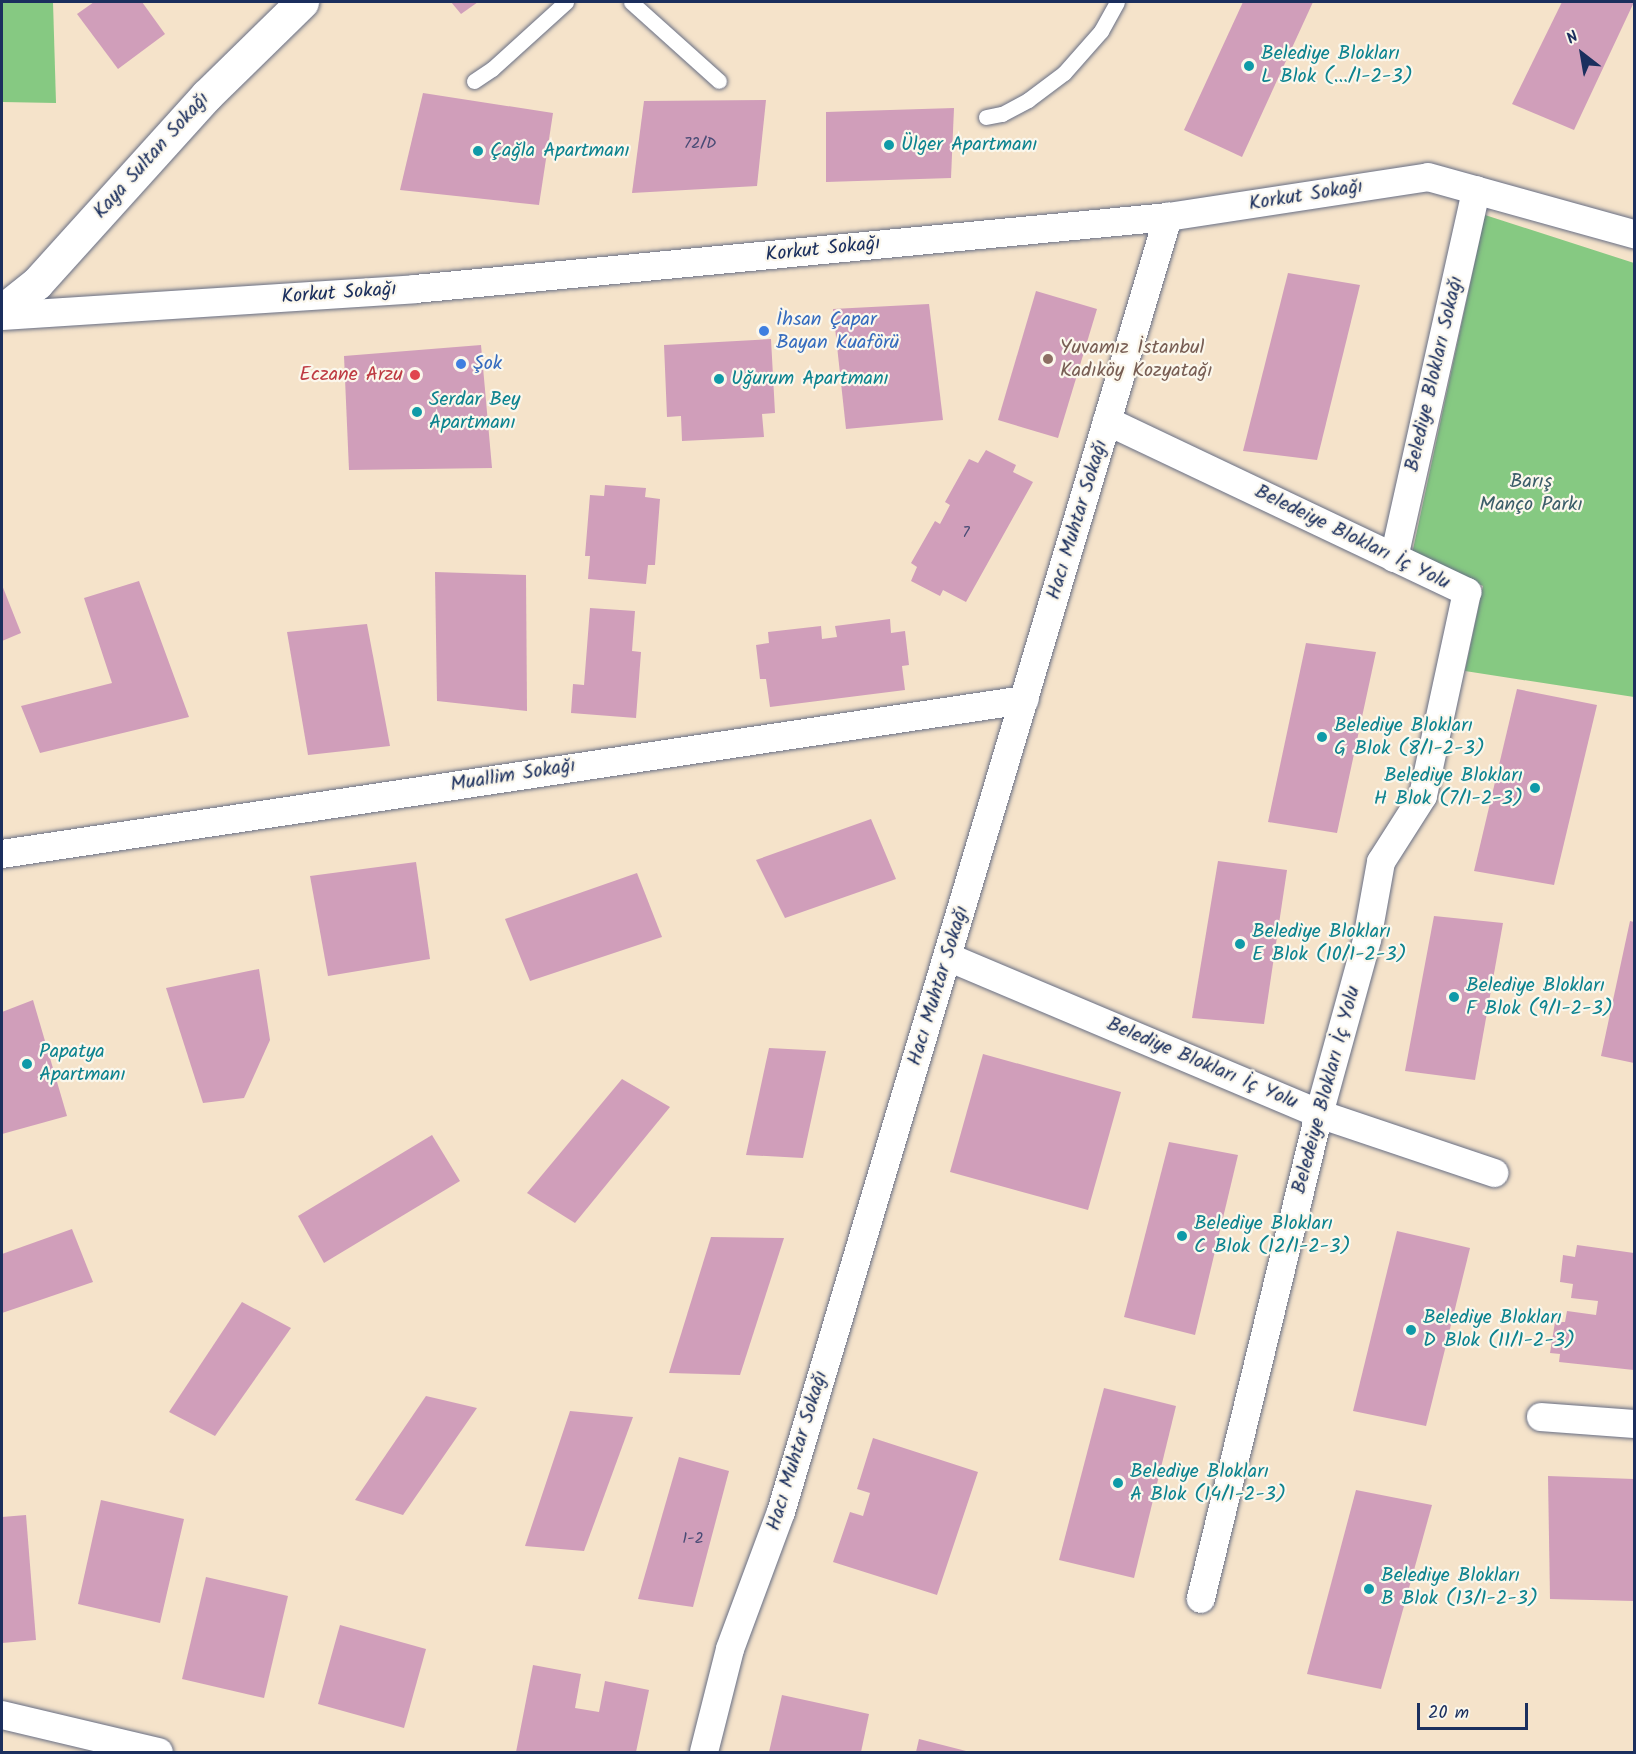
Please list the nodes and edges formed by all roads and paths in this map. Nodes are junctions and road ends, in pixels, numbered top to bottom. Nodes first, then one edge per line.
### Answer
1 (302, 2) edge
2 (566, 2) edge
3 (631, 2) edge
4 (1117, 2) edge
5 (474, 81) dead end
6 (719, 81) dead end
7 (986, 117) dead end
8 (1476, 190) junction
9 (1168, 217) junction
10 (1635, 234) edge
11 (2, 314) edge
12 (1107, 421) junction
13 (1394, 558) junction
14 (1024, 700) junction
15 (2, 854) edge
16 (948, 957) junction
17 (1319, 1114) junction
18 (1494, 1173) dead end
19 (1541, 1417) dead end
20 (1635, 1424) edge
21 (1201, 1599) dead end
22 (2, 1715) edge
23 (159, 1752) edge
24 (704, 1752) edge

1 - 11 street, Kaya Sultan Sokağı
2 - 5 lane
3 - 6 lane
4 - 7 lane
8 - 9 street, Korkut Sokağı
8 - 10 street, Korkut Sokağı
8 - 13 street, Belediye Blokları Sokağı
9 - 11 street, Korkut Sokağı
9 - 12 street, Hacı Muhtar Sokağı
12 - 13 street, Beledeiye Blokları İç Yolu
12 - 14 street, Hacı Muhtar Sokağı
13 - 17 street, Beledeiye Blokları İç Yolu
14 - 15 street, Muallim Sokağı
14 - 16 street, Hacı Muhtar Sokağı
16 - 17 street, Belediye Blokları İç Yolu
16 - 24 street, Hacı Muhtar Sokağı
17 - 18 street, Belediye Blokları İç Yolu
17 - 21 street, Beledeiye Blokları İç Yolu
19 - 20 street
22 - 23 street

